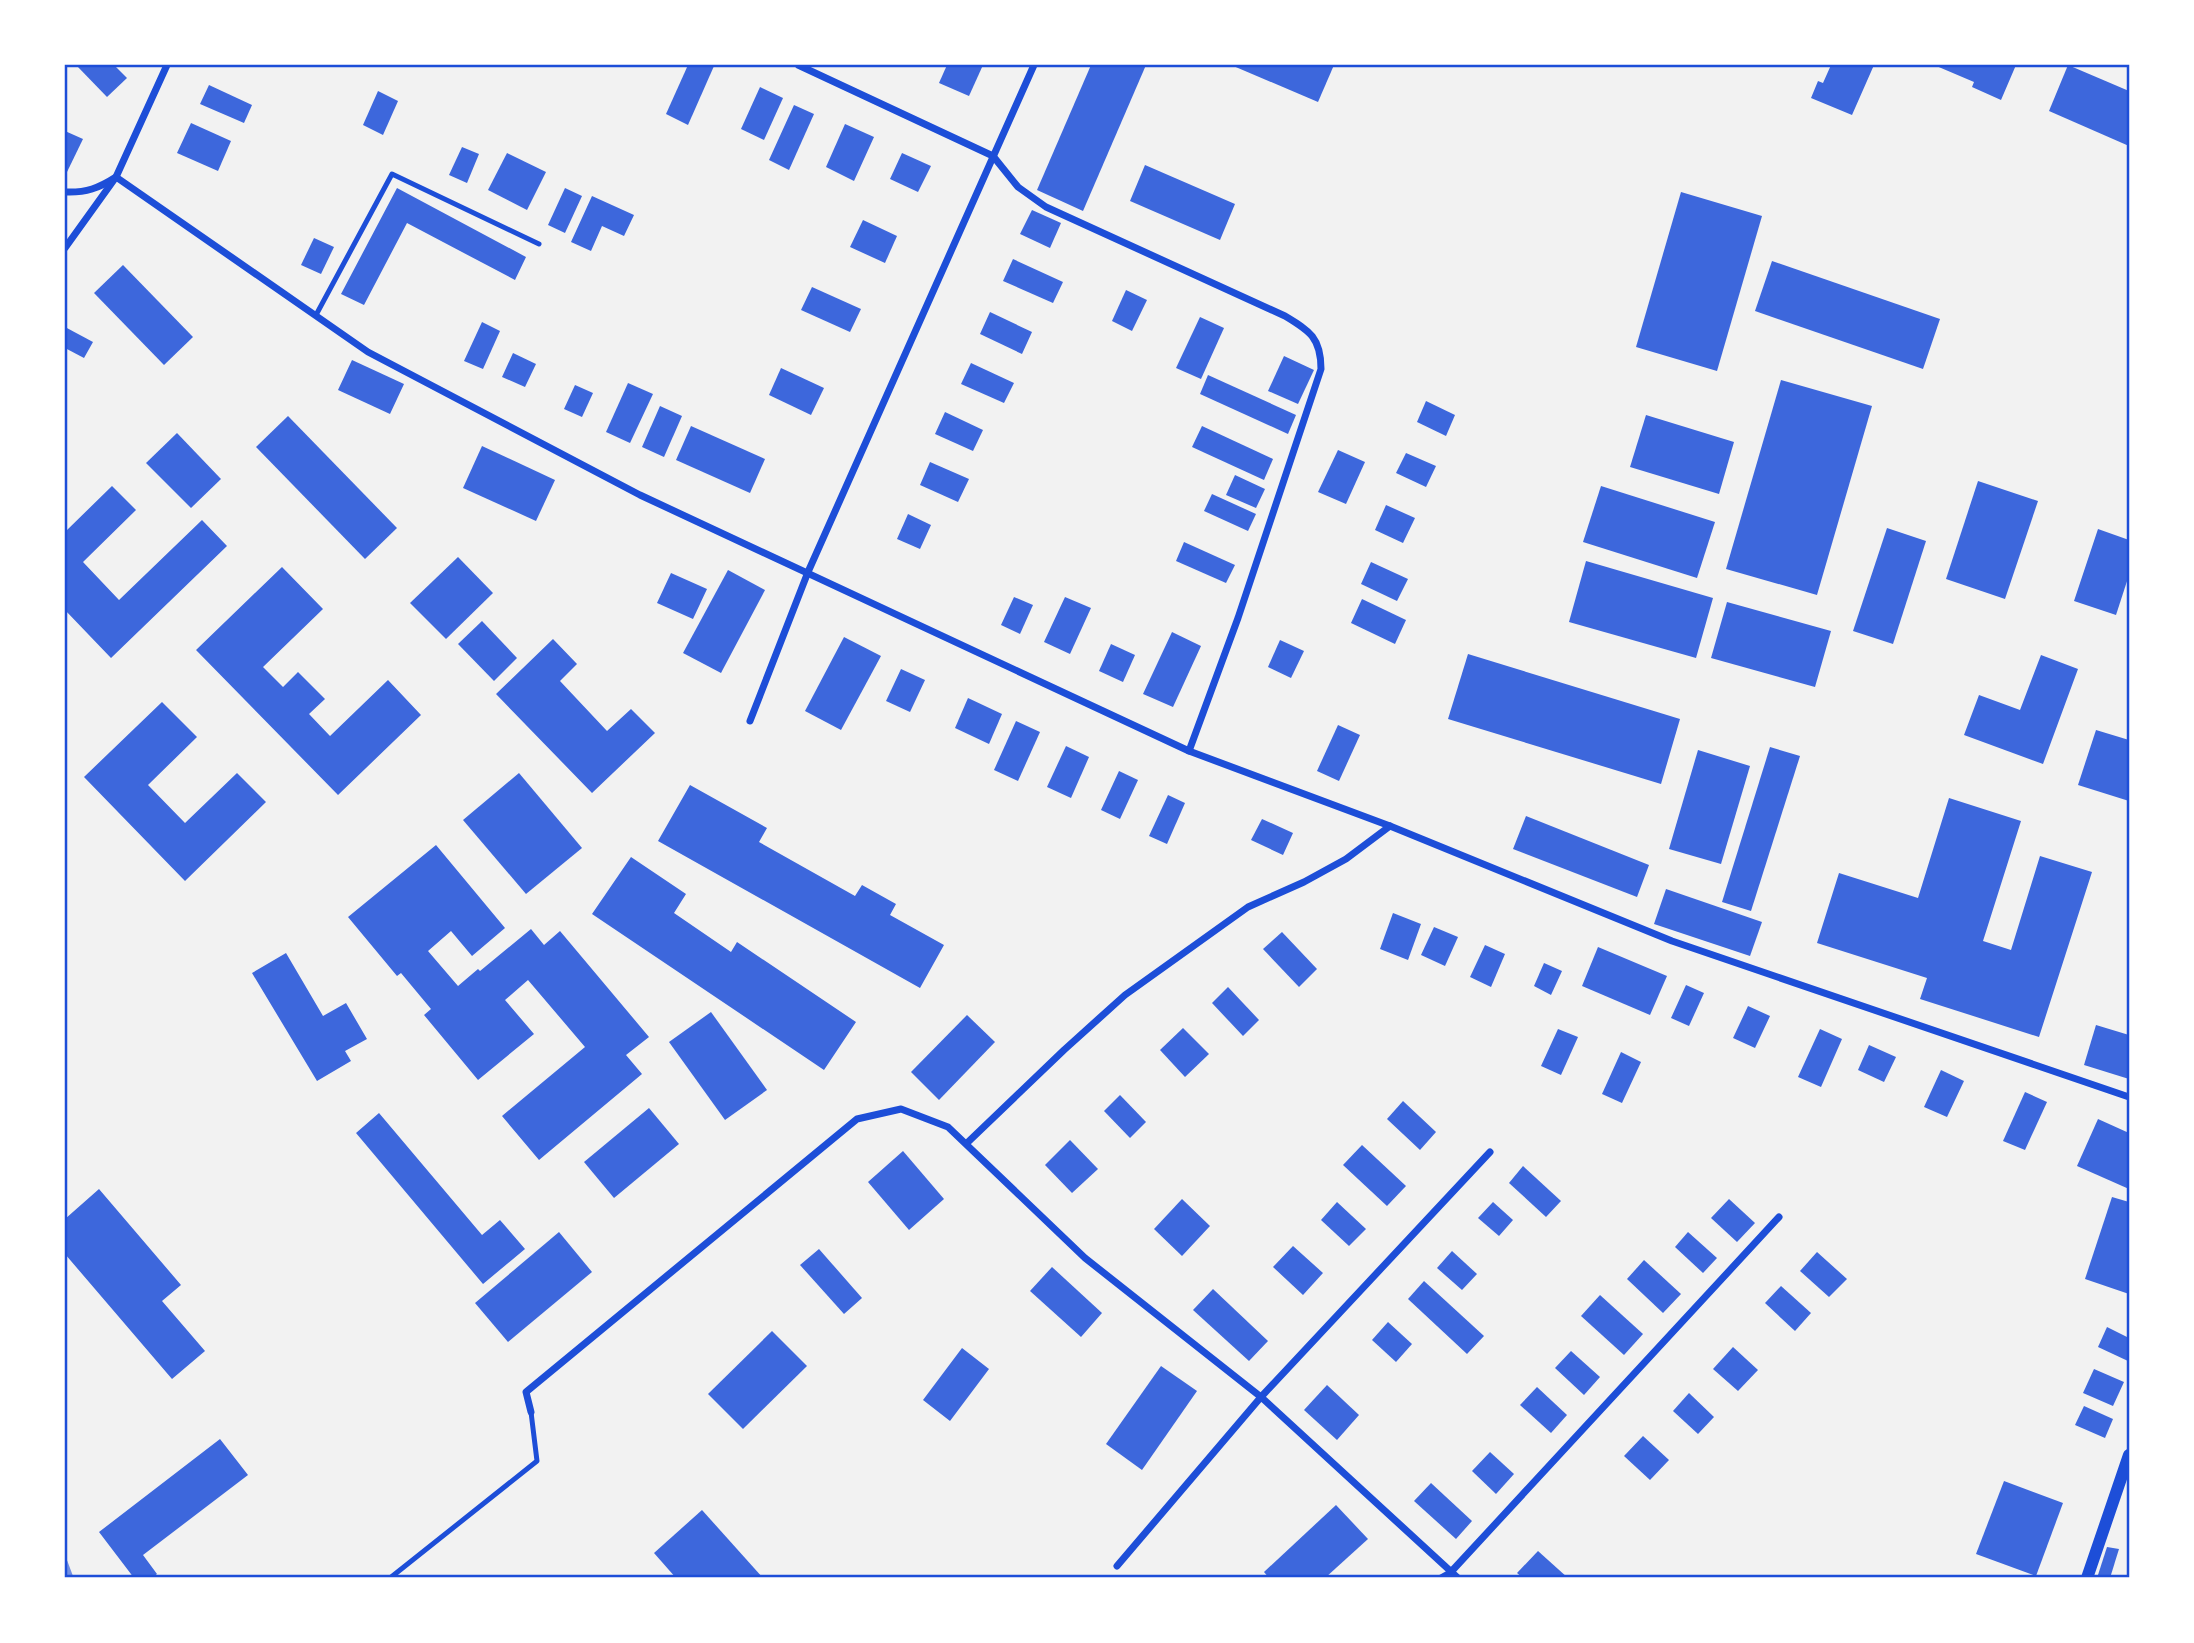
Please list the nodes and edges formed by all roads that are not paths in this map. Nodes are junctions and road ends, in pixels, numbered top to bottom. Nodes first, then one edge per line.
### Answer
1 (167, 65) edge
2 (798, 65) edge
3 (1034, 65) edge
4 (993, 156) junction
5 (116, 177) junction
6 (65, 192) edge
7 (539, 244) dead end
8 (65, 248) edge
9 (316, 315) junction
10 (808, 572) junction
11 (750, 721) dead end
12 (1189, 751) junction
13 (1390, 826) junction
14 (2129, 1097) edge
15 (967, 1143) junction
16 (1490, 1152) dead end
17 (1779, 1217) dead end
18 (1261, 1397) junction
19 (531, 1412) joint
20 (2129, 1455) edge
21 (1117, 1566) dead end
22 (1450, 1573) junction
23 (390, 1578) edge
24 (1441, 1578) edge
25 (1458, 1578) edge
26 (2087, 1578) edge

1 - 5 street
2 - 4 street
3 - 4 street
4 - 10 street
4 - 12 street
5 - 6 street
5 - 8 street
5 - 9 street
7 - 9 lane
9 - 10 street
10 - 11 street
10 - 12 street
12 - 13 street
13 - 14 street
13 - 15 street
15 - 18 street
15 - 19 street
16 - 18 street
17 - 22 street
18 - 21 street
18 - 22 street
19 - 23 lane
20 - 26 street
22 - 24 street
22 - 25 street

